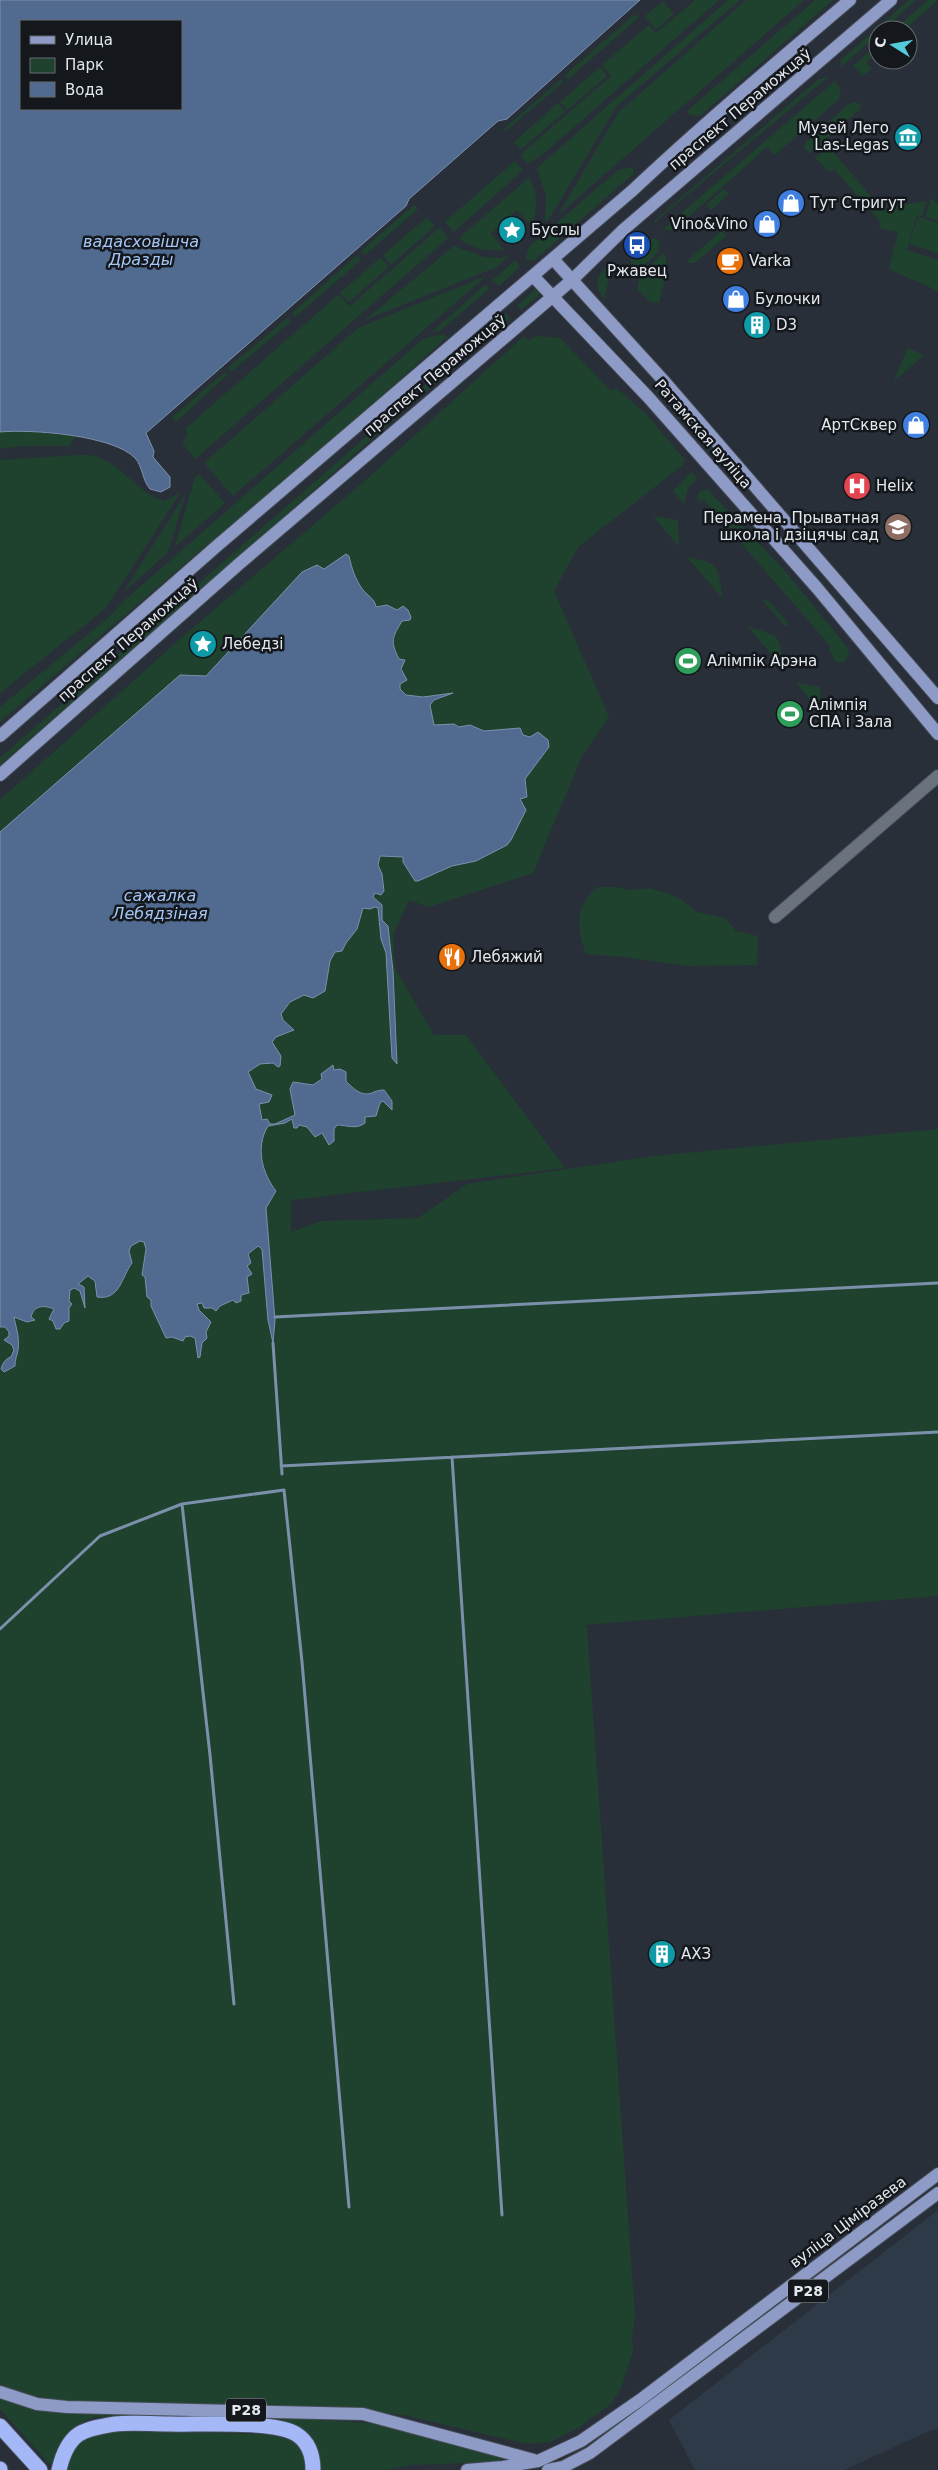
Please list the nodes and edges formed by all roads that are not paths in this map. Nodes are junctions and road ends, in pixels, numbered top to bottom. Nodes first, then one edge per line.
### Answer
1 (850, 0) edge
2 (891, 0) edge
3 (553, 259) junction
4 (533, 276) junction
5 (572, 280) junction
6 (552, 297) junction
7 (938, 698) edge
8 (938, 734) edge
9 (0, 736) edge
10 (0, 775) edge
11 (938, 776) edge
12 (775, 917) dead end
13 (938, 2174) edge
14 (938, 2193) edge
15 (0, 2392) edge
16 (0, 2426) edge
17 (538, 2461) junction
18 (40, 2470) edge
19 (59, 2470) edge
20 (313, 2470) edge
21 (467, 2470) edge
22 (548, 2470) edge

1 - 3 main road, праспект Пераможцаў
2 - 5 main road, праспект Пераможцаў
3 - 4 main road, праспект Пераможцаў
3 - 5 main road, Ратамская вуліца
4 - 6 main road, Ратамская вуліца
4 - 9 main road, праспект Пераможцаў
5 - 6 main road, праспект Пераможцаў
5 - 7 main road, Ратамская вуліца
6 - 8 main road, Ратамская вуліца
6 - 10 main road, праспект Пераможцаў
11 - 12 street
13 - 17 main road, вуліца Ціміразева / Р28
14 - 22 main road, вуліца Ціміразева / Р28
15 - 17 main road, Р28
16 - 18 highway
17 - 21 main road, Р28
19 - 20 highway, Р28

